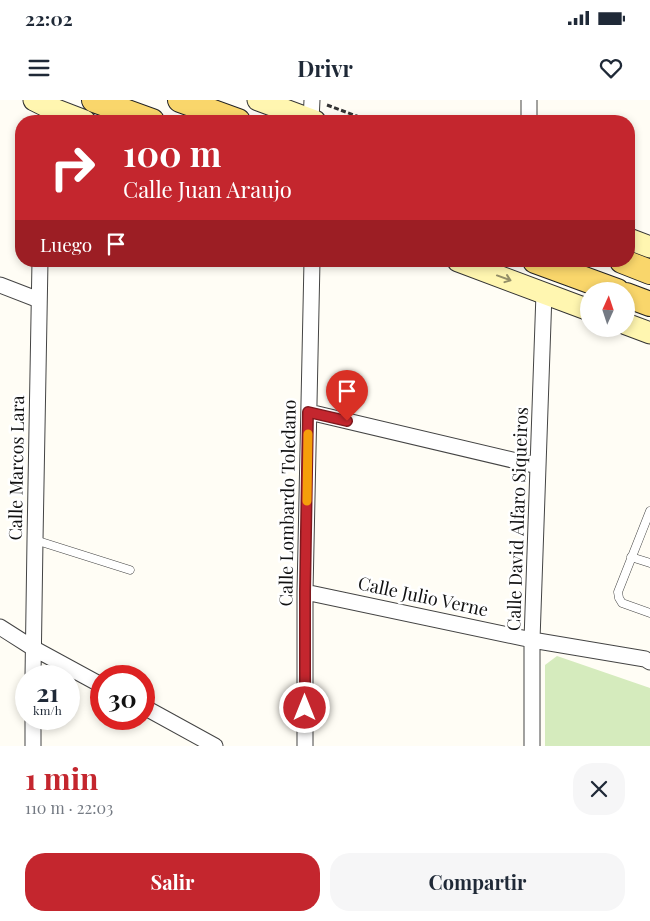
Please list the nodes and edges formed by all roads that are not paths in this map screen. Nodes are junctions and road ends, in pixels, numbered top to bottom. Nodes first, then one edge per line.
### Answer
1 (94, 100) edge
2 (180, 100) edge
3 (529, 100) edge
4 (268, 102) edge
5 (42, 109) edge
6 (316, 111) edge
7 (64, 115) edge
8 (135, 115) edge
9 (221, 115) edge
10 (529, 115) edge
11 (635, 241) edge
12 (650, 247) edge
13 (635, 266) edge
14 (40, 267) edge
15 (312, 267) edge
16 (474, 267) edge
17 (551, 267) edge
18 (650, 272) edge
19 (592, 282) edge
20 (0, 285) edge
21 (544, 293) junction
22 (635, 298) edge
23 (39, 300) junction
24 (650, 304) edge
25 (580, 307) edge
26 (635, 327) edge
27 (650, 332) edge
28 (308, 412) junction
29 (538, 466) junction
30 (650, 511) edge
31 (35, 540) junction
32 (631, 557) junction
33 (650, 563) edge
34 (130, 570) dead end
35 (305, 592) junction
36 (650, 613) edge
37 (0, 627) edge
38 (532, 640) junction
39 (33, 648) junction
40 (650, 662) edge
41 (33, 665) edge
42 (90, 678) edge
43 (155, 714) edge
44 (33, 730) edge
45 (33, 746) edge
46 (215, 746) edge
47 (304, 746) edge
48 (532, 746) edge

1 - 8 main road
2 - 9 main road
3 - 10 street
4 - 6 street
5 - 7 street
11 - 12 street
13 - 18 main road
14 - 23 street, Calle Marcos Lara
15 - 28 street, Calle Lombardo Toledano
16 -> 21 street
17 - 19 main road
20 - 23 street
21 - 25 street
21 - 29 street, Calle David Alfaro Siqueiros
22 - 24 main road
23 - 31 street, Calle Marcos Lara
26 - 27 street
28 - 29 street
28 - 35 street, Calle Lombardo Toledano
29 - 38 street, Calle David Alfaro Siqueiros
30 - 32 lane
31 - 34 lane
31 - 39 street, Calle Marcos Lara
32 - 33 lane
32 - 36 lane
35 - 38 street, Calle Julio Verne
35 - 47 street, Calle Lombardo Toledano
37 - 39 street
38 - 40 street, Calle Julio Verne
38 - 48 street, Calle David Alfaro Siqueiros
39 - 41 street, Calle Marcos Lara
39 - 42 street
43 - 46 street
44 - 45 street

